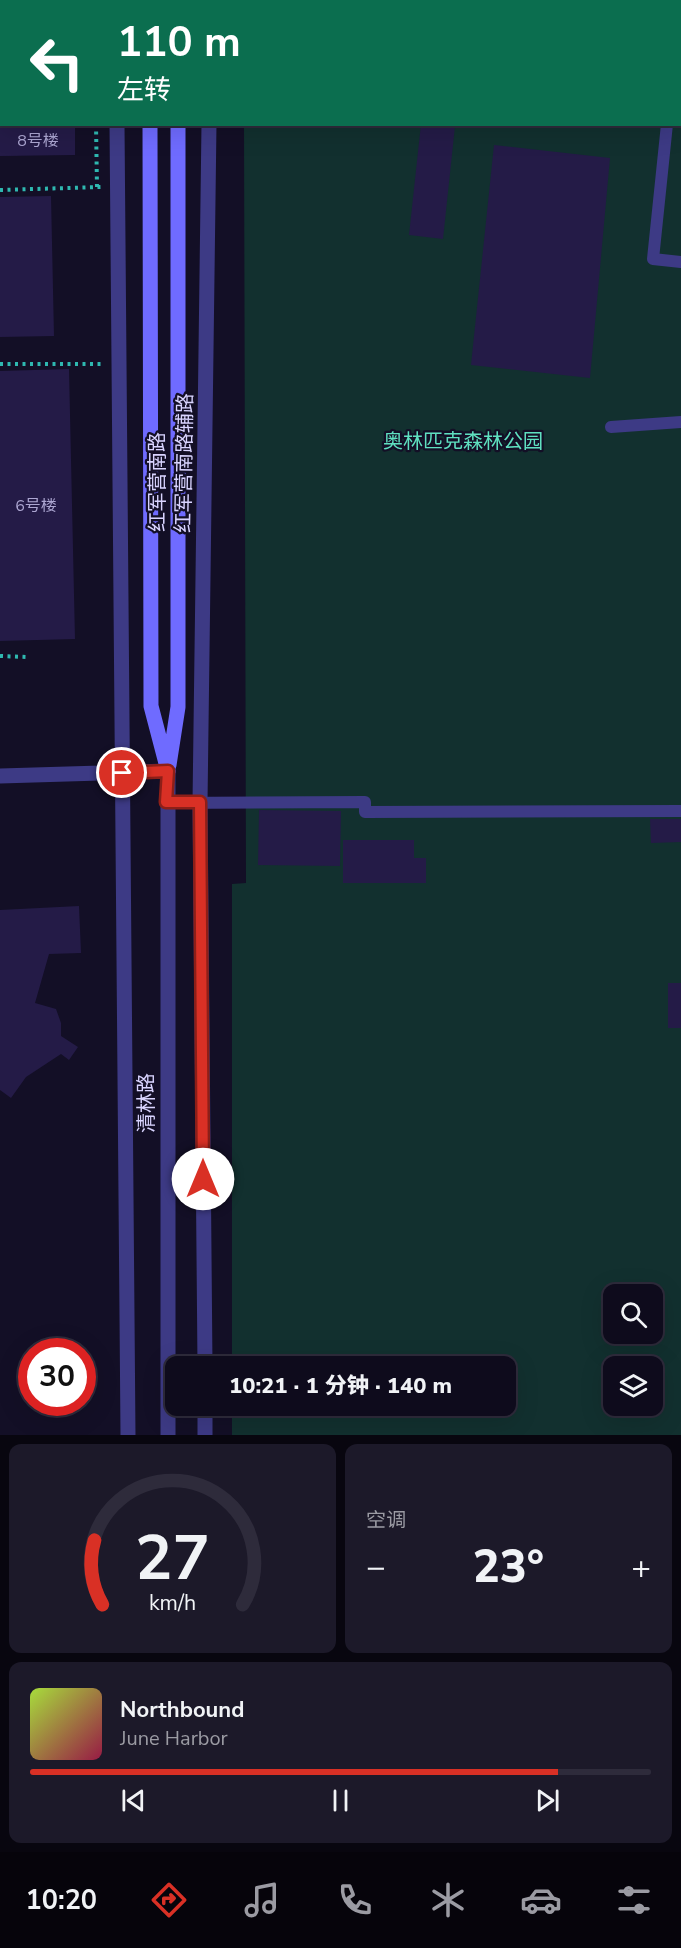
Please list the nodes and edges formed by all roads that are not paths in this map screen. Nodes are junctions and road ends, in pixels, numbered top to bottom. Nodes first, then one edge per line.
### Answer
1 (117, 126) edge
2 (178, 126) edge
3 (209, 126) edge
4 (667, 126) edge
5 (150, 130) edge
6 (681, 262) edge
7 (681, 422) edge
8 (611, 426) dead end
9 (168, 771) junction
10 (122, 773) junction
11 (0, 776) edge
12 (166, 802) junction
13 (200, 802) junction
14 (681, 811) edge
15 (204, 1356) edge
16 (205, 1416) edge
17 (128, 1435) edge
18 (168, 1435) edge
19 (205, 1435) edge

1 - 10 street
2 - 9 main road, 红军营南路
3 - 13 street, 红军营南路辅路
4 - 6 lane
5 - 9 main road, 红军营南路
7 - 8 lane
9 - 10 street
9 - 12 street, 清林路
10 - 11 street
10 - 17 street
12 - 13 lane
12 - 18 street, 清林路
13 - 14 lane
13 - 15 street, 红军营南路辅路
16 - 19 street

